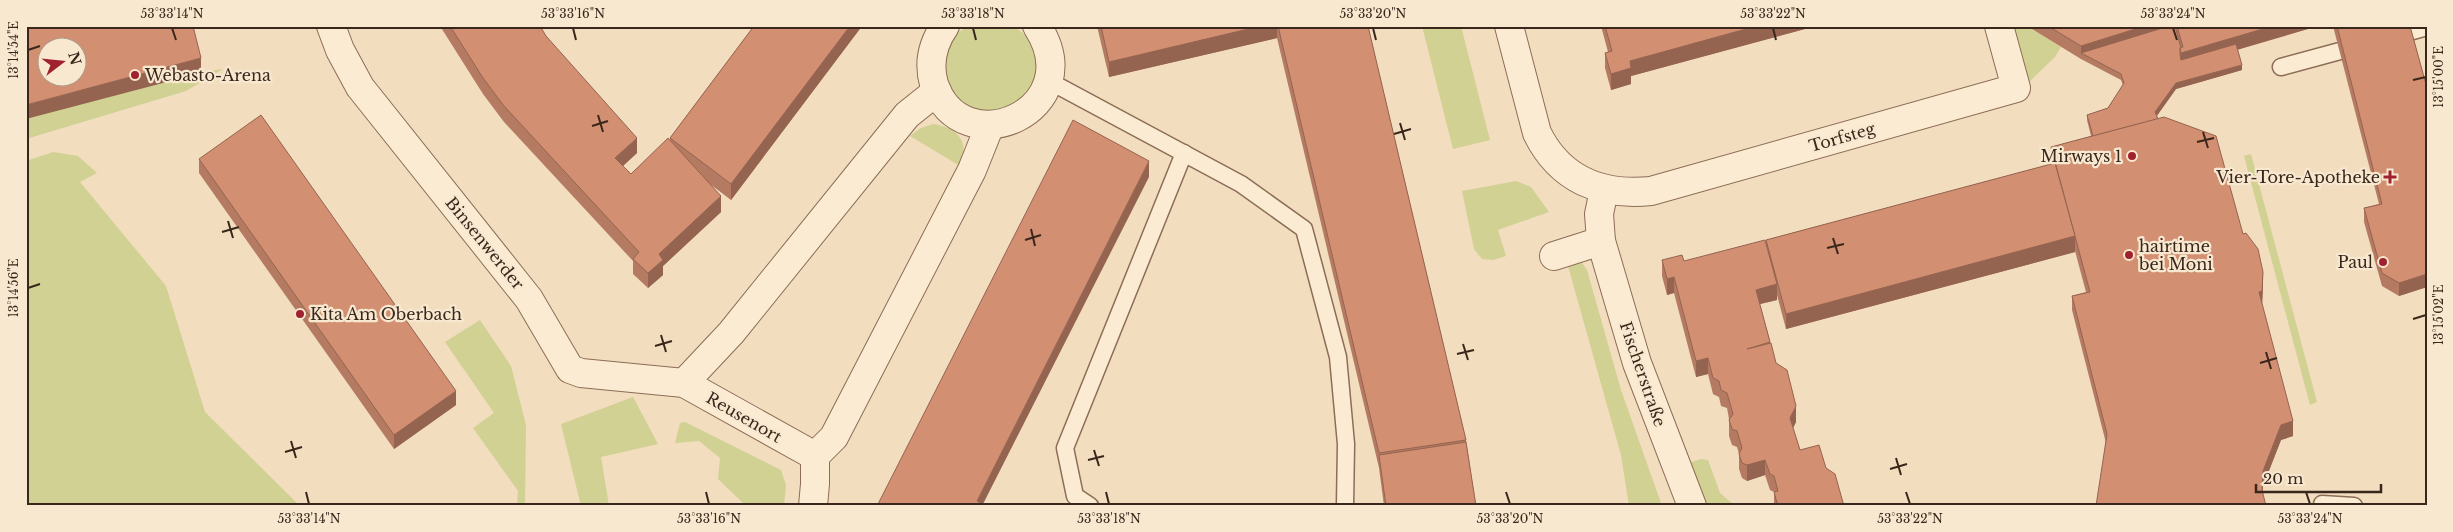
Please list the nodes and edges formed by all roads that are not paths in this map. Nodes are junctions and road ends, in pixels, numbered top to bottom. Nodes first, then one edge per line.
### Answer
1 (331, 26) edge
2 (946, 26) edge
3 (1037, 26) edge
4 (1509, 26) edge
5 (1999, 26) edge
6 (2427, 27) edge
7 (2409, 32) edge
8 (2340, 51) edge
9 (2280, 67) dead end
10 (1049, 81) junction
11 (937, 92) junction
12 (990, 125) junction
13 (1184, 153) junction
14 (1604, 190) junction
15 (1601, 241) junction
16 (1554, 256) dead end
17 (684, 383) junction
18 (815, 456) junction
19 (2322, 504) dead end
20 (812, 506) edge
21 (1090, 506) edge
22 (1345, 506) edge
23 (1692, 506) edge
24 (2354, 506) edge

1 - 17 street, Binsenwerder
2 - 11 street
3 - 10 street
4 - 14 street
5 - 14 street, Torfsteg
6 - 7 lane
8 - 9 lane
10 - 12 street
10 - 13 lane
11 - 12 street
11 - 17 street, Reusenort
12 - 18 street
13 - 21 lane
13 - 22 lane
14 - 15 street, Fischerstraße
15 - 16 street
15 - 23 street, Fischerstraße
17 - 18 street, Reusenort
18 - 20 street
19 - 24 lane

